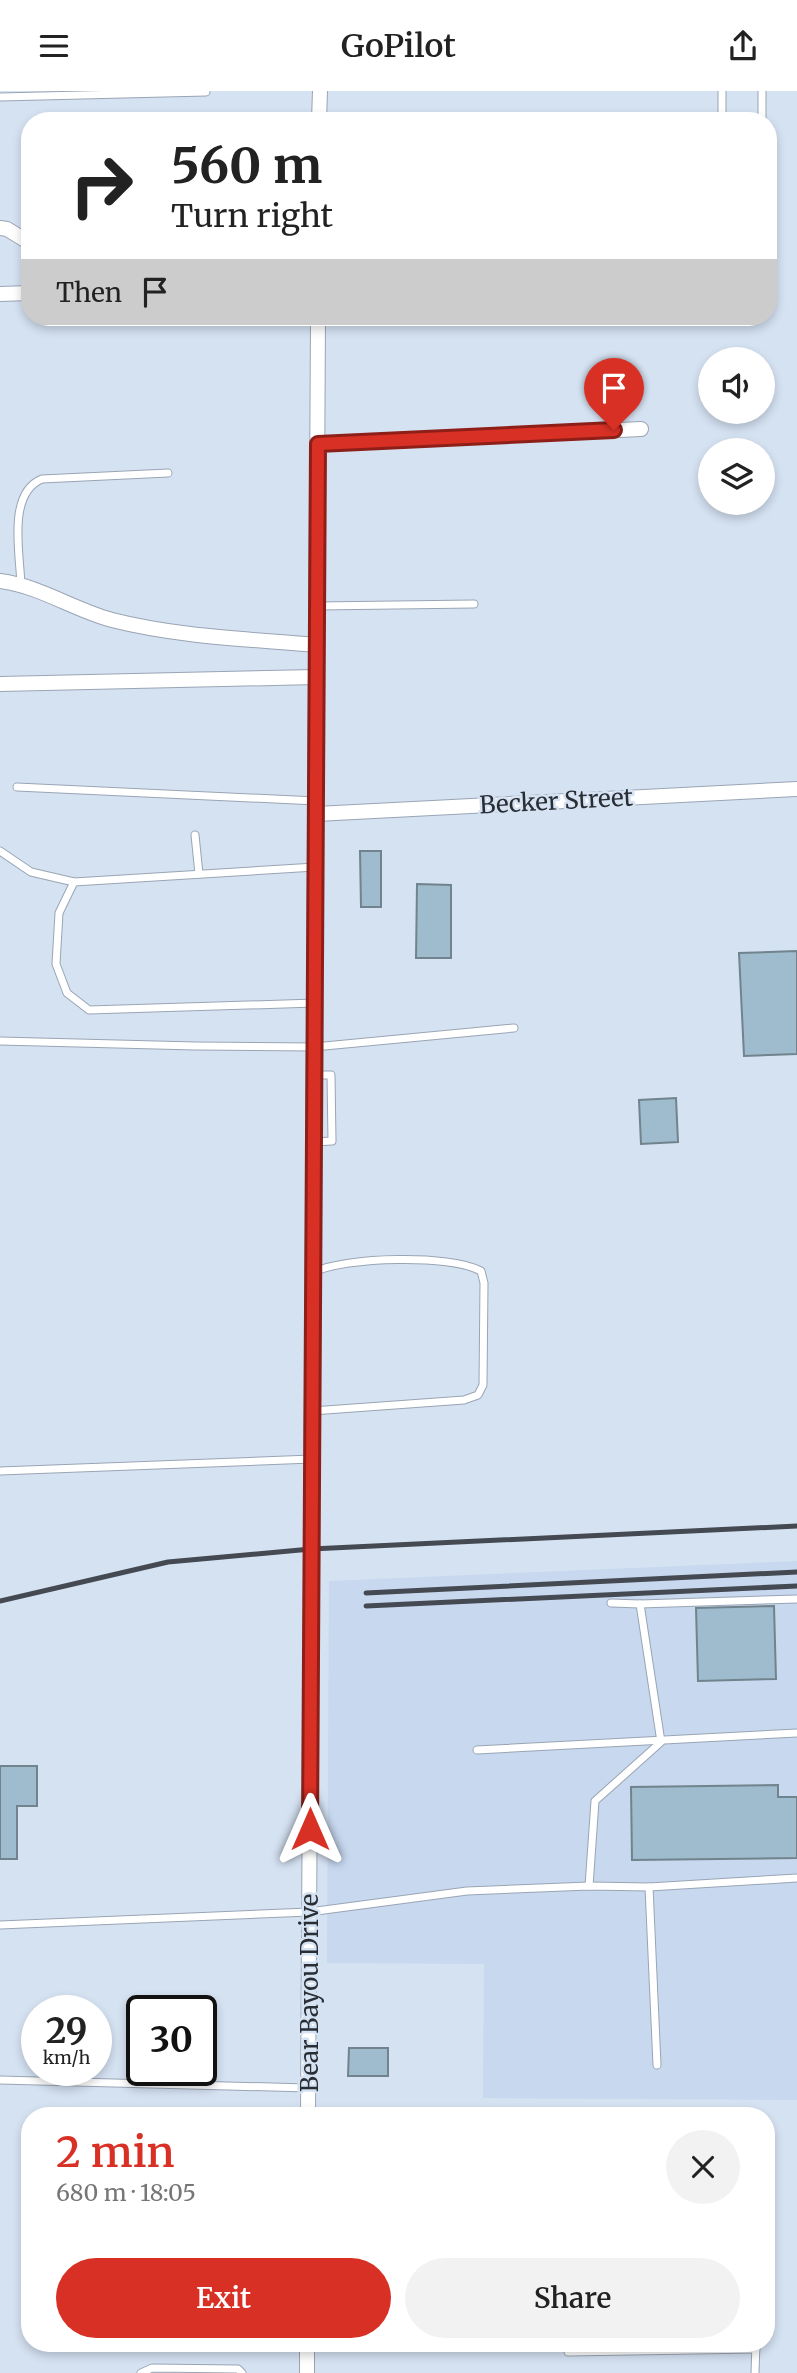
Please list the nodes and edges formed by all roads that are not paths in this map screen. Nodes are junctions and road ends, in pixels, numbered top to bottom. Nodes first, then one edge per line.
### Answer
1 (320, 91) edge
2 (722, 91) edge
3 (762, 91) edge
4 (206, 92) edge
5 (0, 97) edge
6 (319, 112) edge
7 (722, 112) edge
8 (762, 112) edge
9 (0, 228) edge
10 (21, 238) edge
11 (21, 293) edge
12 (0, 294) edge
13 (318, 326) edge
14 (641, 429) dead end
15 (318, 444) junction
16 (168, 473) dead end
17 (0, 581) edge
18 (21, 585) junction
19 (474, 604) dead end
20 (317, 606) junction
21 (317, 645) junction
22 (316, 677) junction
23 (0, 684) edge
24 (17, 787) dead end
25 (797, 789) edge
26 (316, 808) junction
27 (195, 835) dead end
28 (0, 851) edge
29 (315, 867) junction
30 (200, 874) junction
31 (74, 882) junction
32 (314, 1003) junction
33 (514, 1028) dead end
34 (0, 1041) edge
35 (314, 1047) junction
36 (313, 1273) junction
37 (312, 1411) junction
38 (312, 1459) junction
39 (0, 1471) edge
40 (797, 1599) edge
41 (611, 1603) dead end
42 (640, 1604) junction
43 (797, 1734) edge
44 (661, 1742) junction
45 (477, 1750) dead end
46 (797, 1878) edge
47 (589, 1886) junction
48 (649, 1887) junction
49 (309, 1912) junction
50 (0, 1925) edge
51 (657, 2065) dead end
52 (0, 2080) edge
53 (308, 2088) junction
54 (308, 2107) edge
55 (307, 2352) edge
56 (756, 2352) edge
57 (141, 2373) edge
58 (242, 2373) edge
59 (307, 2373) edge
60 (755, 2373) edge

1 - 6 street
2 - 7 lane
3 - 8 lane
4 - 5 lane
9 - 10 street
11 - 12 street
13 - 15 street, Bear Bayou Drive
14 - 15 street
15 - 20 street, Bear Bayou Drive
16 - 18 lane
17 - 18 street
18 - 21 street
19 - 20 lane
20 - 21 street, Bear Bayou Drive
21 - 22 street, Bear Bayou Drive
22 - 23 street
22 - 26 street, Bear Bayou Drive
24 - 26 lane
25 - 26 street, Becker Street
26 - 29 street, Bear Bayou Drive
27 - 30 lane
28 - 31 lane
29 - 30 lane
29 - 32 street, Bear Bayou Drive
30 - 31 lane
31 - 32 lane
32 - 35 street, Bear Bayou Drive
33 - 35 lane
34 - 35 lane
35 - 36 street, Bear Bayou Drive
36 - 37 street, Bear Bayou Drive
36 - 37 lane
37 - 38 street, Bear Bayou Drive
38 - 39 lane
38 - 49 street, Bear Bayou Drive
40 - 42 lane
41 - 42 lane
42 - 44 lane
43 - 44 lane
44 - 45 lane
44 - 47 lane
46 - 48 lane
47 - 48 lane
47 - 49 lane
48 - 51 lane
49 - 50 lane
49 - 53 street, Bear Bayou Drive
52 - 53 lane
53 - 54 street, Bear Bayou Drive
55 - 59 street
56 - 60 lane
57 - 58 lane

